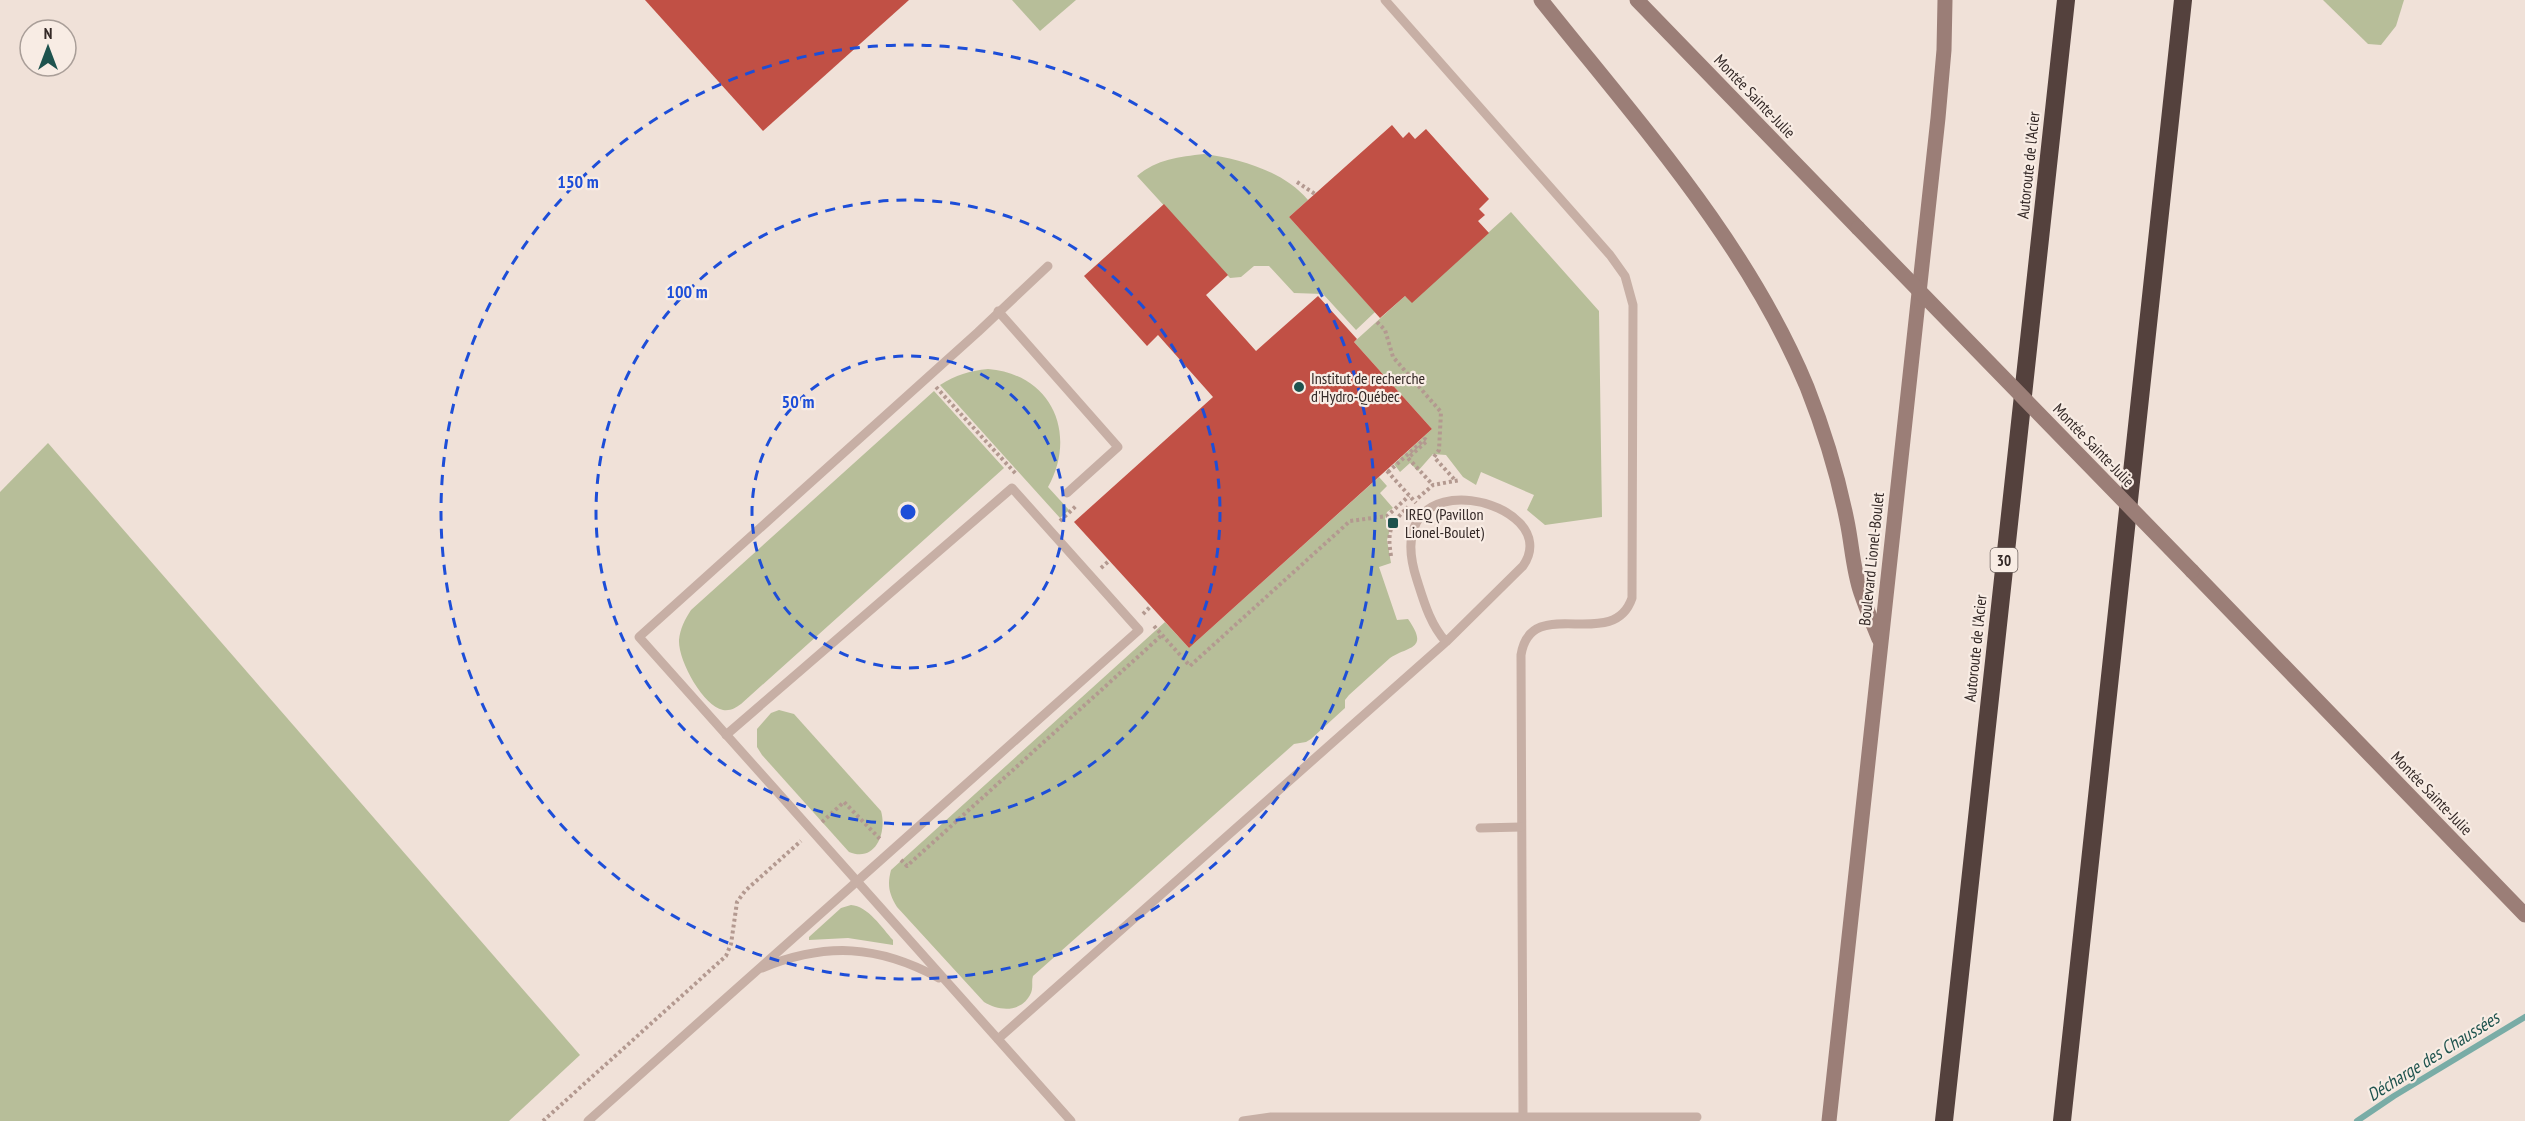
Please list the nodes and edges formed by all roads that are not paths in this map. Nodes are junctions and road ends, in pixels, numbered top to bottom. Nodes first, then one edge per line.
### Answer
1 (1385, 0) edge
2 (1541, 0) edge
3 (1637, 0) edge
4 (1945, 0) edge
5 (2066, 0) edge
6 (2183, 0) edge
7 (1048, 266) dead end
8 (998, 310) junction
9 (1066, 493) dead end
10 (1446, 642) junction
11 (1880, 642) junction
12 (726, 735) junction
13 (1521, 827) junction
14 (1480, 828) dead end
15 (857, 880) junction
16 (2525, 915) edge
17 (754, 972) junction
18 (943, 980) junction
19 (998, 1039) junction
20 (1523, 1117) junction
21 (1697, 1117) dead end
22 (588, 1121) edge
23 (1071, 1121) edge
24 (1243, 1121) edge
25 (1829, 1121) edge
26 (1944, 1121) edge
27 (2062, 1121) edge

1 - 13 lane
2 - 11 main road
3 - 16 main road, Montée Sainte-Julie, bridge
4 - 11 main road, Boulevard Lionel-Boulet
5 - 26 highway, Autoroute de l'Acier / 30
6 - 27 highway
7 - 8 lane
8 - 9 lane
8 - 12 lane
10 - 10 lane
10 - 19 lane
11 - 25 main road, Boulevard Lionel-Boulet
12 - 15 lane
12 - 15 lane
13 - 14 lane
13 - 20 lane
15 - 17 lane
15 - 18 lane
17 - 18 lane
17 - 22 lane
18 - 19 lane
19 - 23 lane
20 - 21 lane
20 - 24 lane

